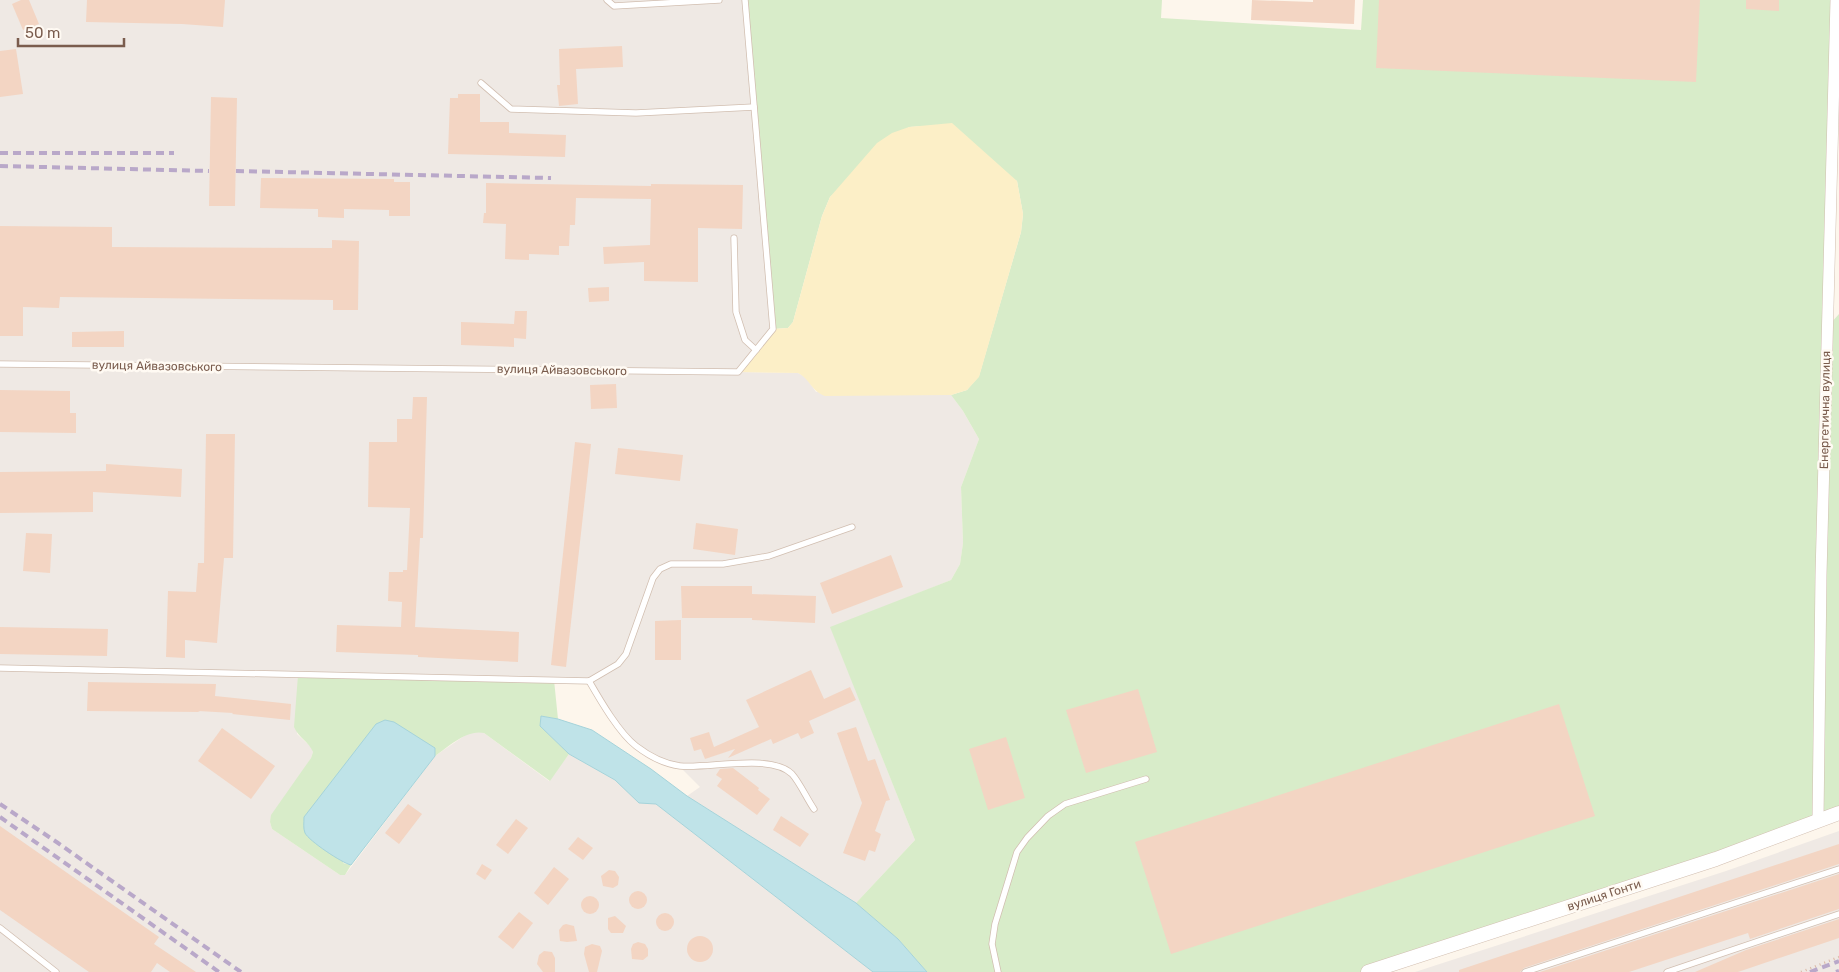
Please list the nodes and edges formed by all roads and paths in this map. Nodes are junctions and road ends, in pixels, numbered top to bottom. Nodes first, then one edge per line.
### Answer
1 (608, 0) edge
2 (719, 0) edge
3 (745, 0) edge
4 (1836, 0) edge
5 (481, 83) dead end
6 (754, 107) junction
7 (1836, 178) edge
8 (734, 238) dead end
9 (756, 350) junction
10 (0, 364) edge
11 (852, 527) dead end
12 (0, 668) edge
13 (589, 681) junction
14 (1146, 780) dead end
15 (814, 810) dead end
16 (1839, 813) edge
17 (1818, 820) junction
18 (1839, 869) edge
19 (1839, 914) edge
20 (0, 928) edge
21 (1839, 957) edge
22 (56, 972) edge
23 (998, 972) edge
24 (1368, 972) edge
25 (1525, 972) edge
26 (1667, 972) edge
27 (1801, 972) edge

1 - 2 lane
3 - 6 lane, вулиця Айвазовського
4 - 7 street, Енергетична вулиця
5 - 6 lane
6 - 9 lane, вулиця Айвазовського
7 - 17 street, Енергетична вулиця
8 - 9 lane
9 - 10 lane, вулиця Айвазовського
11 - 13 lane
12 - 13 lane
13 - 15 lane
14 - 23 lane
16 - 17 street, вулиця Гонти
17 - 24 street, вулиця Гонти
18 - 25 lane
19 - 26 lane
20 - 22 lane
21 - 27 path

